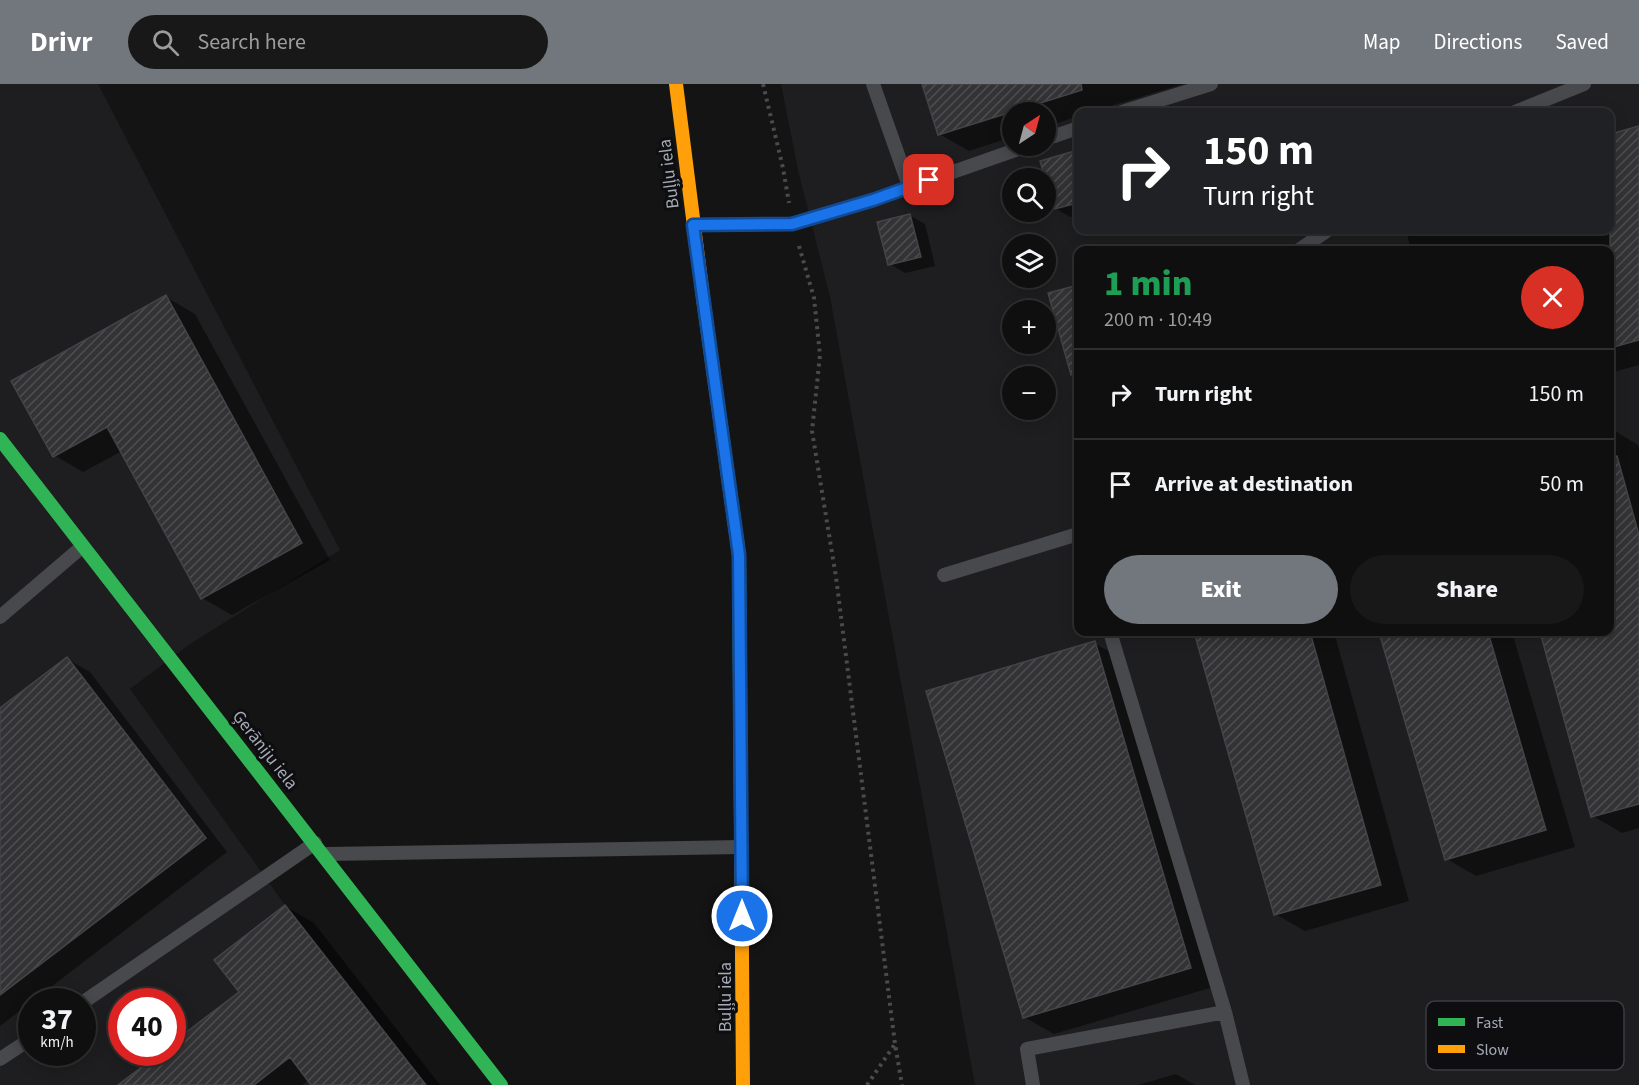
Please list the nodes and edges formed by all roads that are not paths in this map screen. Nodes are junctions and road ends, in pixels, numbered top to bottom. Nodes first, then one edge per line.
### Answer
1 (676, 84) edge
2 (873, 84) edge
3 (1211, 84) edge
4 (1584, 84) edge
5 (1135, 108) edge
6 (1525, 108) edge
7 (1074, 129) edge
8 (1056, 136) edge
9 (1002, 154) edge
10 (909, 186) junction
11 (693, 225) junction
12 (1322, 234) edge
13 (1305, 246) edge
14 (0, 439) edge
15 (1074, 535) edge
16 (83, 546) junction
17 (944, 575) dead end
18 (0, 617) edge
19 (1111, 636) edge
20 (315, 843) junction
21 (742, 847) junction
22 (324, 854) junction
23 (96, 993) edge
24 (1225, 1012) junction
25 (18, 1047) edge
26 (0, 1059) edge
27 (501, 1085) edge
28 (743, 1085) edge
29 (1033, 1085) edge
30 (1243, 1085) edge

1 - 11 street, Buļļu iela
2 - 10 lane
3 - 5 lane
4 - 6 lane
7 - 8 lane
9 - 10 lane
10 - 11 lane
11 - 21 street, Buļļu iela
12 - 13 lane
14 - 16 street, Ģerāniju iela
15 - 17 lane
16 - 18 lane
16 - 20 street, Ģerāniju iela
19 - 24 lane
20 - 22 street, Ģerāniju iela
20 - 23 lane
21 - 22 lane
21 - 28 street, Buļļu iela
22 - 27 street, Ģerāniju iela
24 - 29 lane
24 - 30 lane
25 - 26 lane

